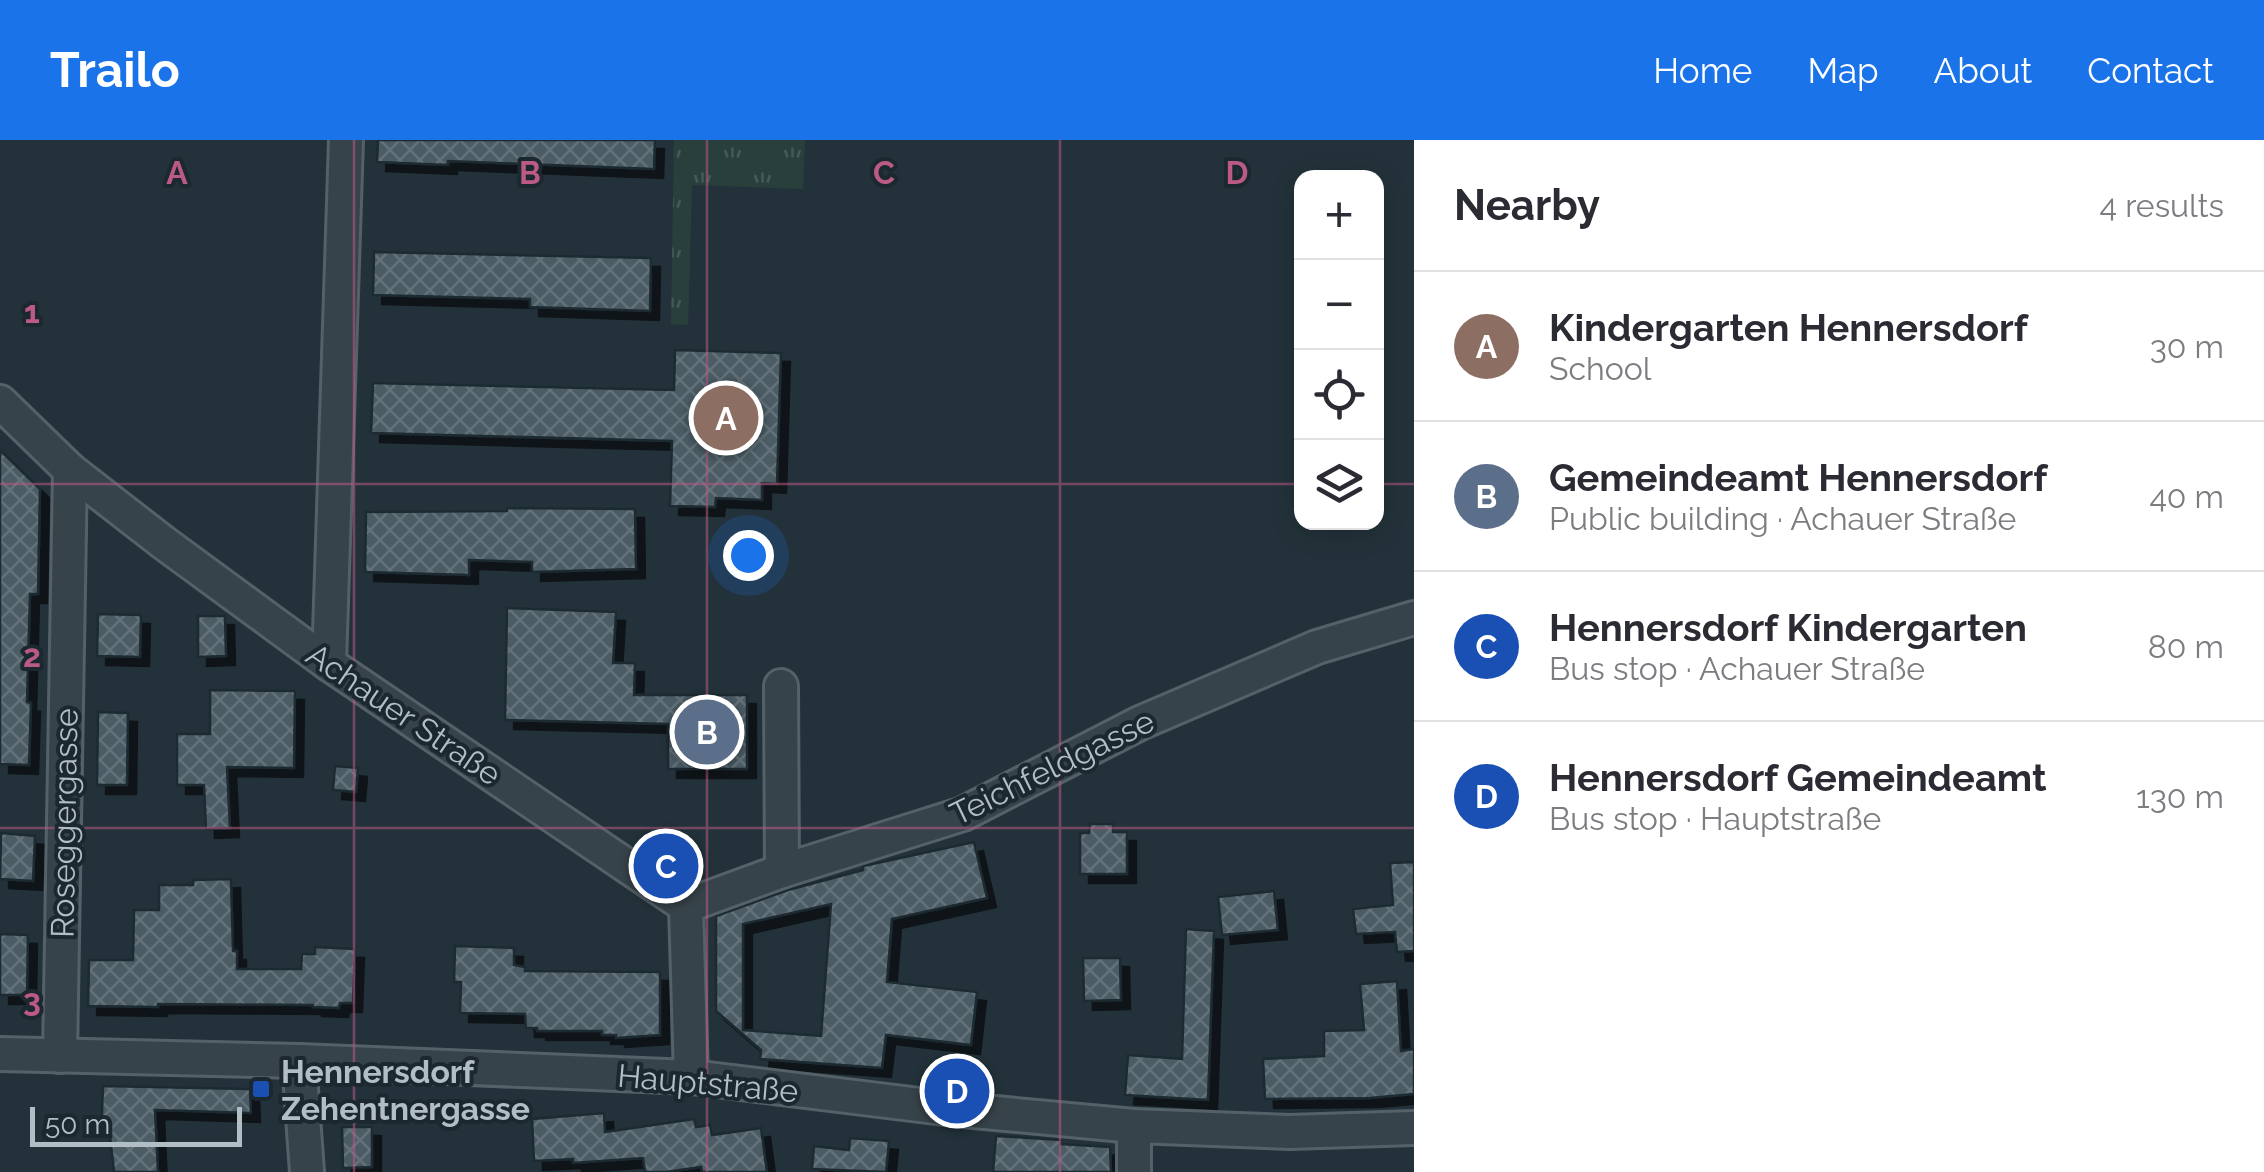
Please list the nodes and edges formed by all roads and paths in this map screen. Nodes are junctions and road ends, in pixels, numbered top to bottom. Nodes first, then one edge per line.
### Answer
1 (346, 140) edge
2 (0, 402) edge
3 (70, 470) junction
4 (1414, 618) edge
5 (329, 664) junction
6 (780, 686) dead end
7 (782, 871) junction
8 (686, 906) junction
9 (0, 1054) edge
10 (60, 1056) junction
11 (299, 1061) junction
12 (691, 1077) junction
13 (1134, 1126) junction
14 (1414, 1128) edge
15 (308, 1172) edge
16 (1134, 1172) edge

1 - 5 street
2 - 3 street, Achauer Straße
3 - 5 street, Achauer Straße
3 - 10 street, Roseggergasse
4 - 7 street, Teichfeldgasse
5 - 8 street, Achauer Straße
6 - 7 street
7 - 8 street, Teichfeldgasse
8 - 12 street
9 - 10 street, Hauptstraße
10 - 11 street, Hauptstraße
11 - 12 street, Hauptstraße
11 - 15 street
12 - 13 street, Hauptstraße
13 - 14 street, Hauptstraße
13 - 16 street

